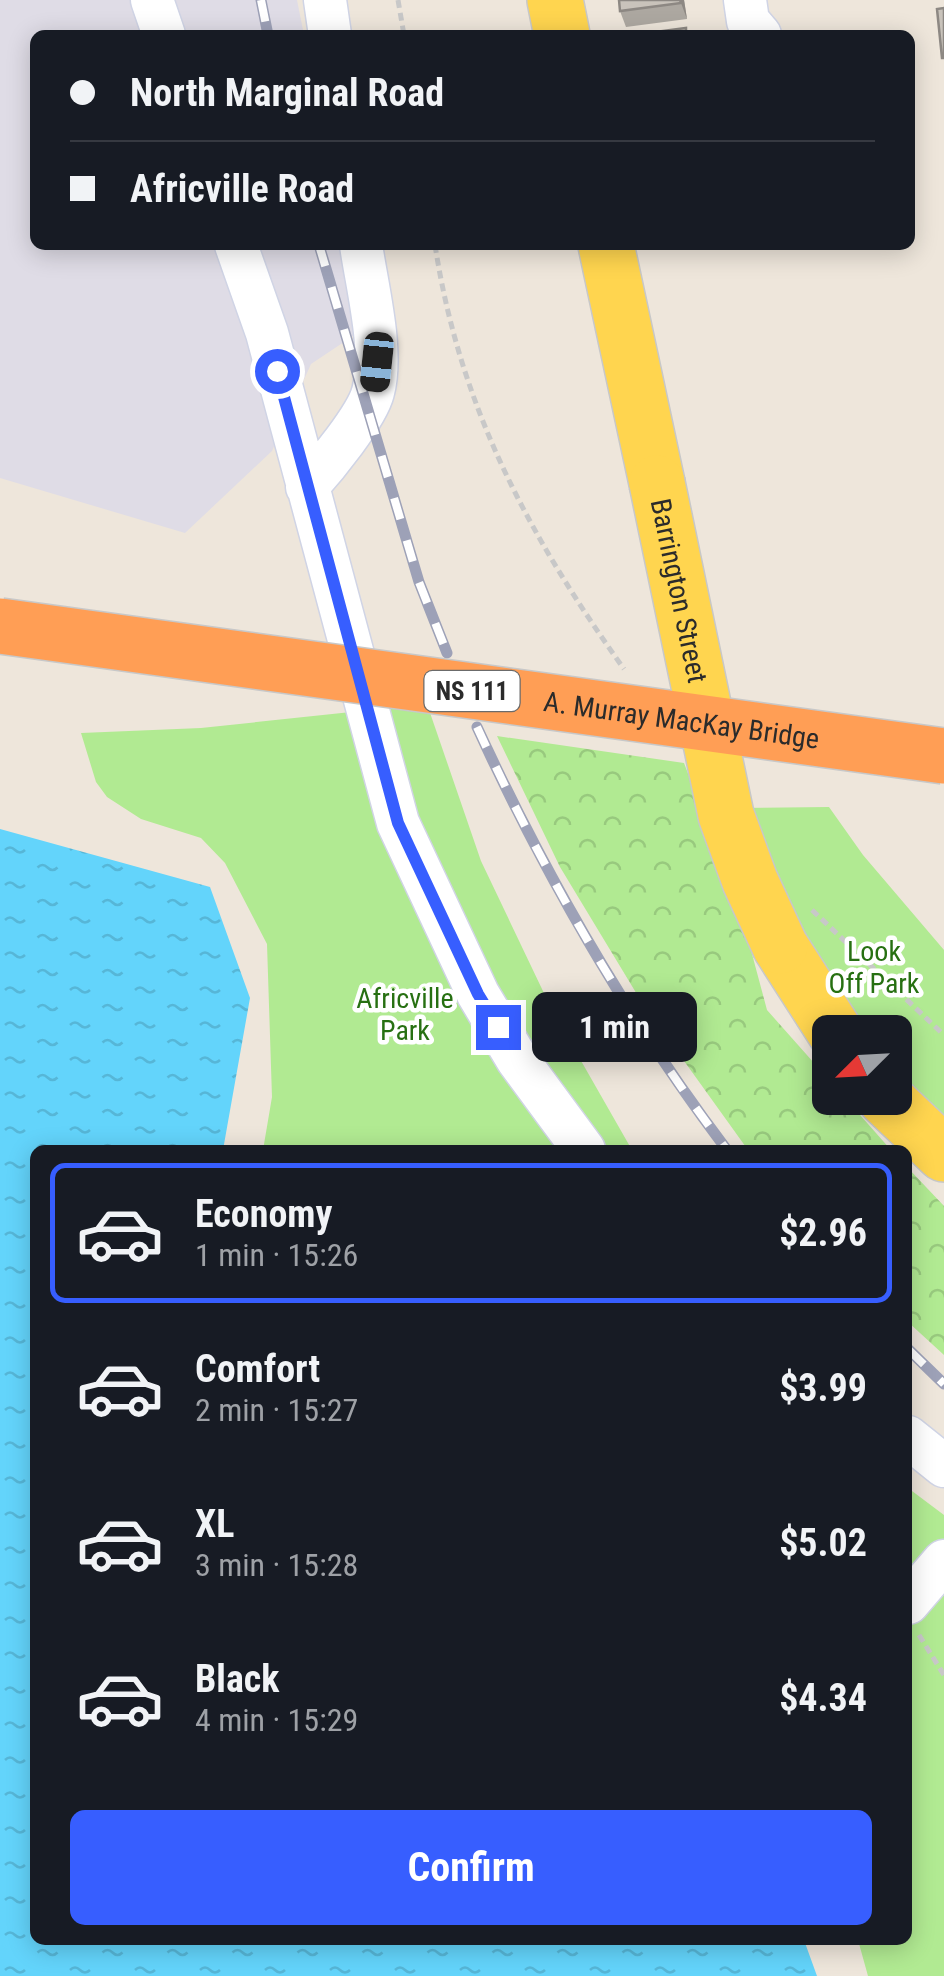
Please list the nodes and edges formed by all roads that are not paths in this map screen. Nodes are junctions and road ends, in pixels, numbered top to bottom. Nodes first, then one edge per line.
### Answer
1 (152, 0) edge
2 (325, 0) edge
3 (555, 0) edge
4 (745, 0) edge
5 (162, 30) edge
6 (329, 30) edge
7 (561, 30) edge
8 (756, 30) edge
9 (238, 250) edge
10 (362, 250) edge
11 (607, 250) edge
12 (307, 487) junction
13 (0, 626) edge
14 (944, 756) edge
15 (828, 1015) edge
16 (902, 1115) edge
17 (580, 1145) edge
18 (944, 1154) edge
19 (912, 1440) edge
20 (944, 1466) edge
21 (944, 1561) edge
22 (912, 1617) edge

1 - 5 street
2 - 6 street
3 - 7 main road
4 - 8 street
9 - 12 street
10 - 12 street
11 - 15 main road, Barrington Street, bridge
12 - 17 street
13 - 14 highway, A. Murray MacKay Bridge / NS 111, bridge
16 - 18 main road
19 - 20 street
21 - 22 street

